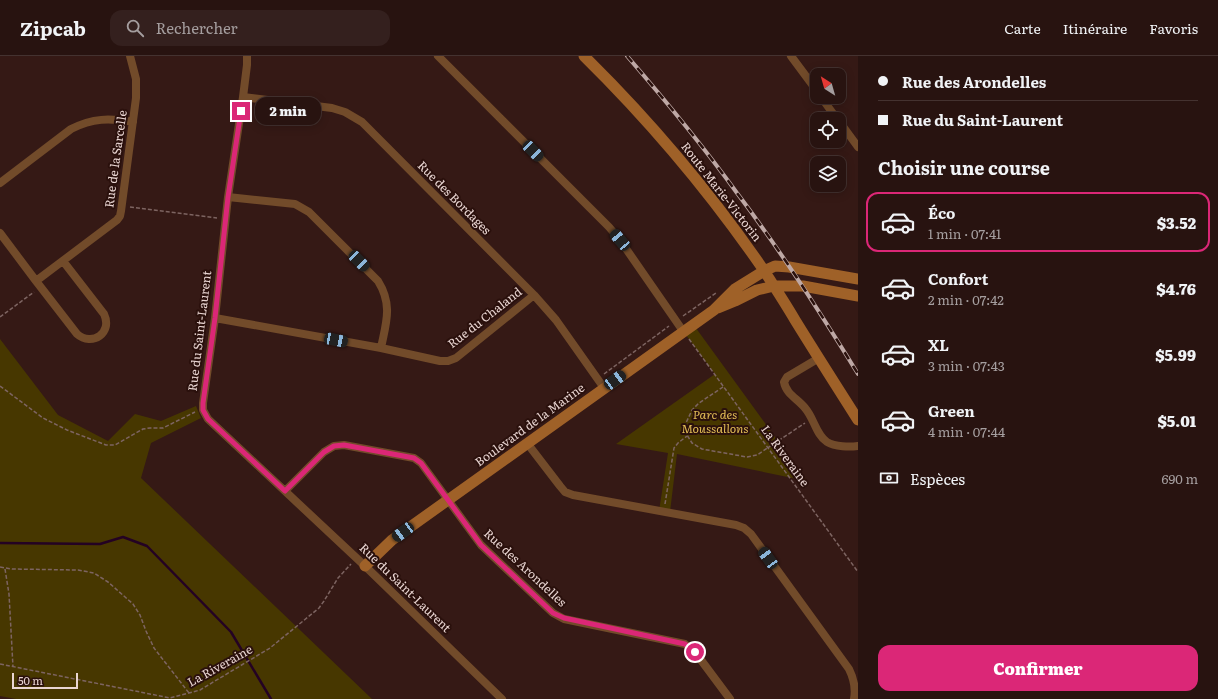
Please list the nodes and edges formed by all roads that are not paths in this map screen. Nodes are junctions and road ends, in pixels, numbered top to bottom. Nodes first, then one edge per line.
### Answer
1 (130, 56) edge
2 (247, 56) edge
3 (438, 56) edge
4 (584, 56) edge
5 (791, 56) edge
6 (810, 82) edge
7 (243, 97) junction
8 (133, 122) junction
9 (846, 131) edge
10 (858, 147) edge
11 (0, 183) edge
12 (228, 197) junction
13 (0, 233) edge
14 (63, 261) junction
15 (764, 271) junction
16 (858, 279) edge
17 (39, 284) junction
18 (774, 286) junction
19 (534, 295) junction
20 (858, 296) edge
21 (714, 310) junction
22 (215, 318) junction
23 (683, 331) junction
24 (381, 348) junction
25 (819, 358) junction
26 (604, 388) junction
27 (858, 420) edge
28 (527, 443) junction
29 (858, 446) edge
30 (285, 491) junction
31 (448, 500) junction
32 (365, 566) junction
33 (502, 699) edge
34 (730, 699) edge
35 (854, 699) edge

1 - 8 street, Rue de la Sarcelle
2 - 7 street, Rue du Saint-Laurent
3 - 23 street
4 - 15 street, Route Marie-Victorin
5 - 6 street
7 - 12 street, Rue du Saint-Laurent
7 - 19 street, Rue des Bordages
8 - 11 street
8 - 14 street, Rue de la Sarcelle
9 - 10 street
12 - 22 street, Rue du Saint-Laurent
12 - 24 street
13 - 17 street
14 - 17 street, Rue de la Sarcelle
14 - 17 street
15 - 16 street, Boulevard de la Marine
15 - 18 street, Route Marie-Victorin
15 - 21 street, Boulevard de la Marine
18 - 20 street, Boulevard de la Marine
18 - 21 street, Boulevard de la Marine
18 - 25 street, Route Marie-Victorin
19 - 24 street, Rue du Chaland
19 - 26 street, Rue des Bordages
21 - 23 street, Boulevard de la Marine
22 - 24 street, Rue du Chaland
22 - 30 street, Rue du Saint-Laurent
23 - 26 street, Boulevard de la Marine
25 - 27 street, Route Marie-Victorin
25 - 29 street
26 - 28 street, Boulevard de la Marine
28 - 31 street, Boulevard de la Marine
28 - 35 street
30 - 31 street, Rue des Arondelles
30 - 32 street, Rue du Saint-Laurent
31 - 32 street, Boulevard de la Marine
31 - 34 street, Rue des Arondelles
32 - 33 street, Rue du Saint-Laurent

